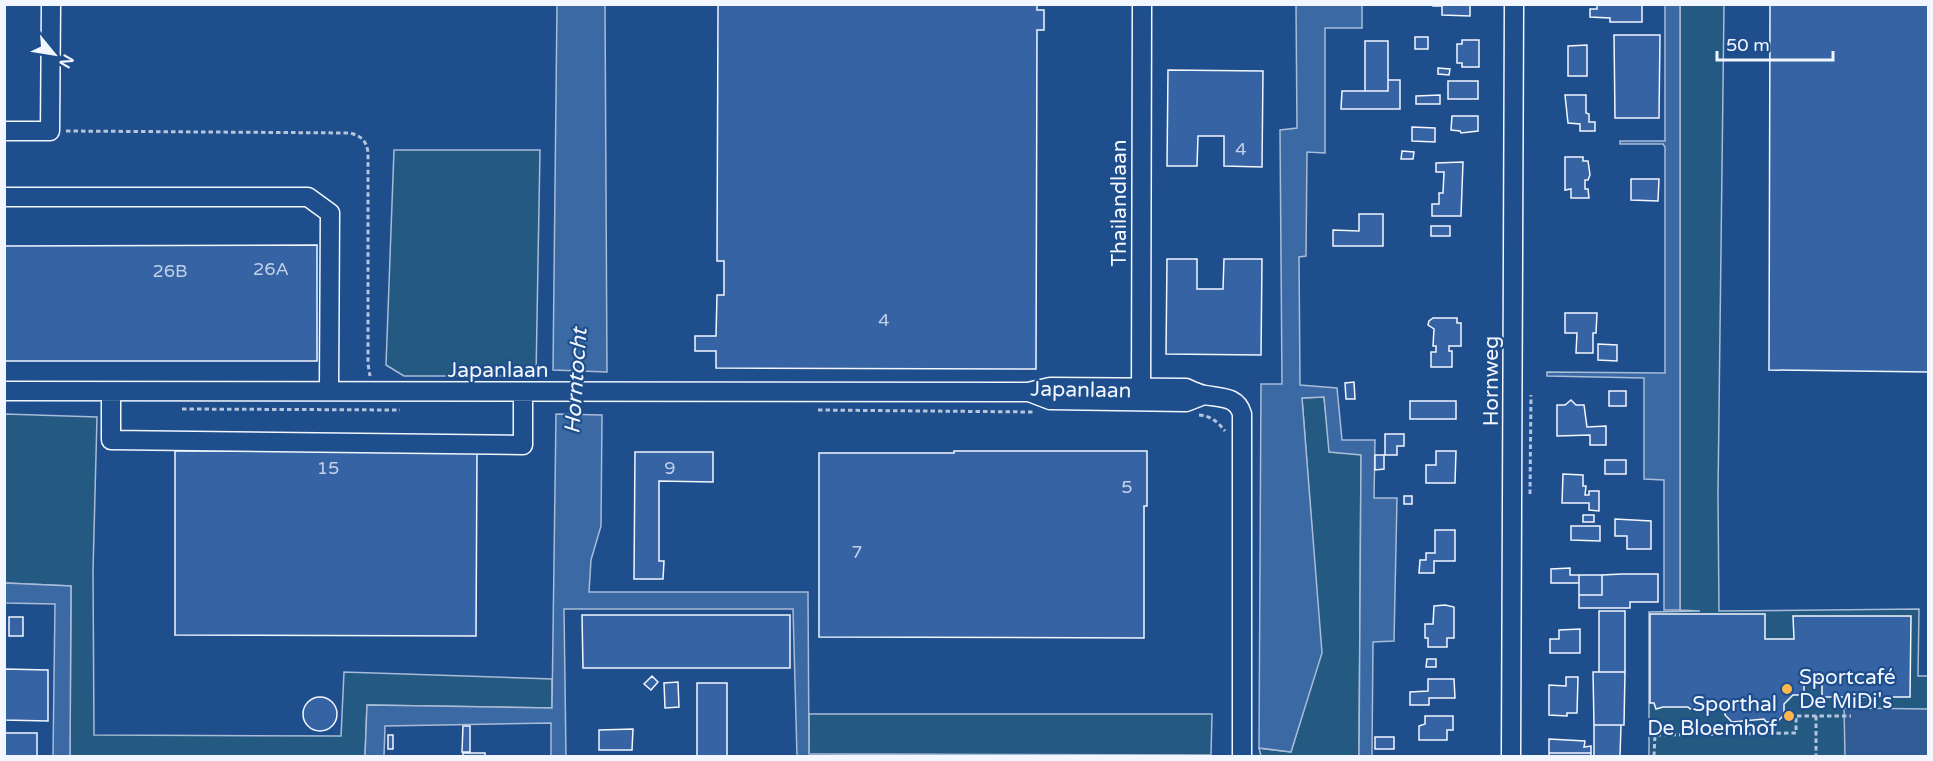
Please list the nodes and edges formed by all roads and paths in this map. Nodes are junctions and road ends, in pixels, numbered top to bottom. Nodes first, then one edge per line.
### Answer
1 (51, 4) edge
2 (1142, 4) edge
3 (1515, 4) edge
4 (4, 131) edge
5 (4, 196) edge
6 (4, 391) edge
7 (329, 391) junction
8 (111, 392) junction
9 (523, 392) junction
10 (1141, 395) junction
11 (818, 410) dead end
12 (1044, 412) dead end
13 (1196, 415) dead end
14 (1226, 432) dead end
15 (1816, 716) junction
16 (1851, 716) dead end
17 (1242, 756) edge
18 (1511, 756) edge
19 (1654, 756) edge
20 (1816, 756) edge

1 - 4 street
2 - 10 street, Thailandlaan
3 - 18 street, Hornweg
5 - 7 street
6 - 8 street, Japanlaan
7 - 8 street, Japanlaan
7 - 9 street, Japanlaan
8 - 9 street
9 - 10 street, Japanlaan
10 - 17 street, Japanlaan
11 - 12 path, Japanlaan
13 - 14 path
15 - 16 path
15 - 19 path
15 - 20 path

